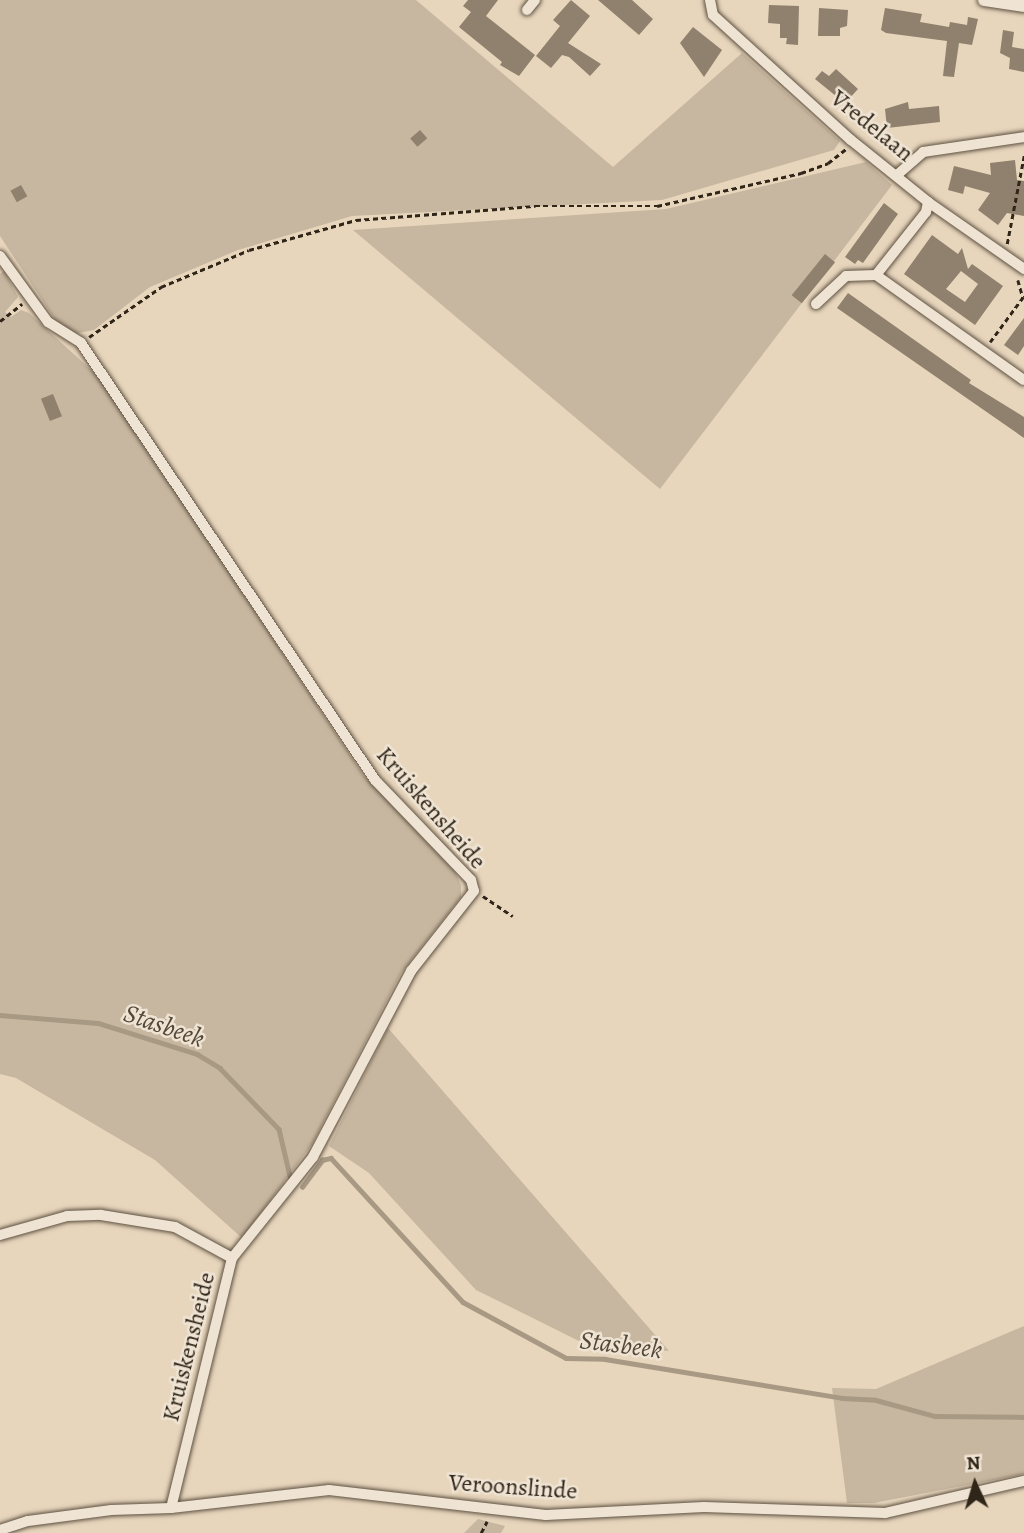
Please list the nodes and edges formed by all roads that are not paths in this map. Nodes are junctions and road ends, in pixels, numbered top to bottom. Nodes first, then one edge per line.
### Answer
1 (535, 0) edge
2 (710, 0) edge
3 (984, 0) edge
4 (1024, 6) edge
5 (527, 10) dead end
6 (1024, 137) edge
7 (897, 175) junction
8 (928, 202) junction
9 (0, 256) edge
10 (1024, 269) edge
11 (876, 275) junction
12 (817, 304) dead end
13 (1024, 380) edge
14 (0, 1235) edge
15 (232, 1258) junction
16 (1024, 1481) edge
17 (171, 1508) junction
18 (0, 1530) edge

1 - 5 street
2 - 7 street, Vredelaan
3 - 4 street
6 - 7 street
7 - 8 street, Vredelaan
8 - 10 street, Vredelaan
8 - 11 street
9 - 15 street, Kruiskensheide
11 - 12 street
11 - 13 street
14 - 15 street
15 - 17 street, Kruiskensheide
16 - 17 street, Veroonslinde
17 - 18 street, Veroonslinde

